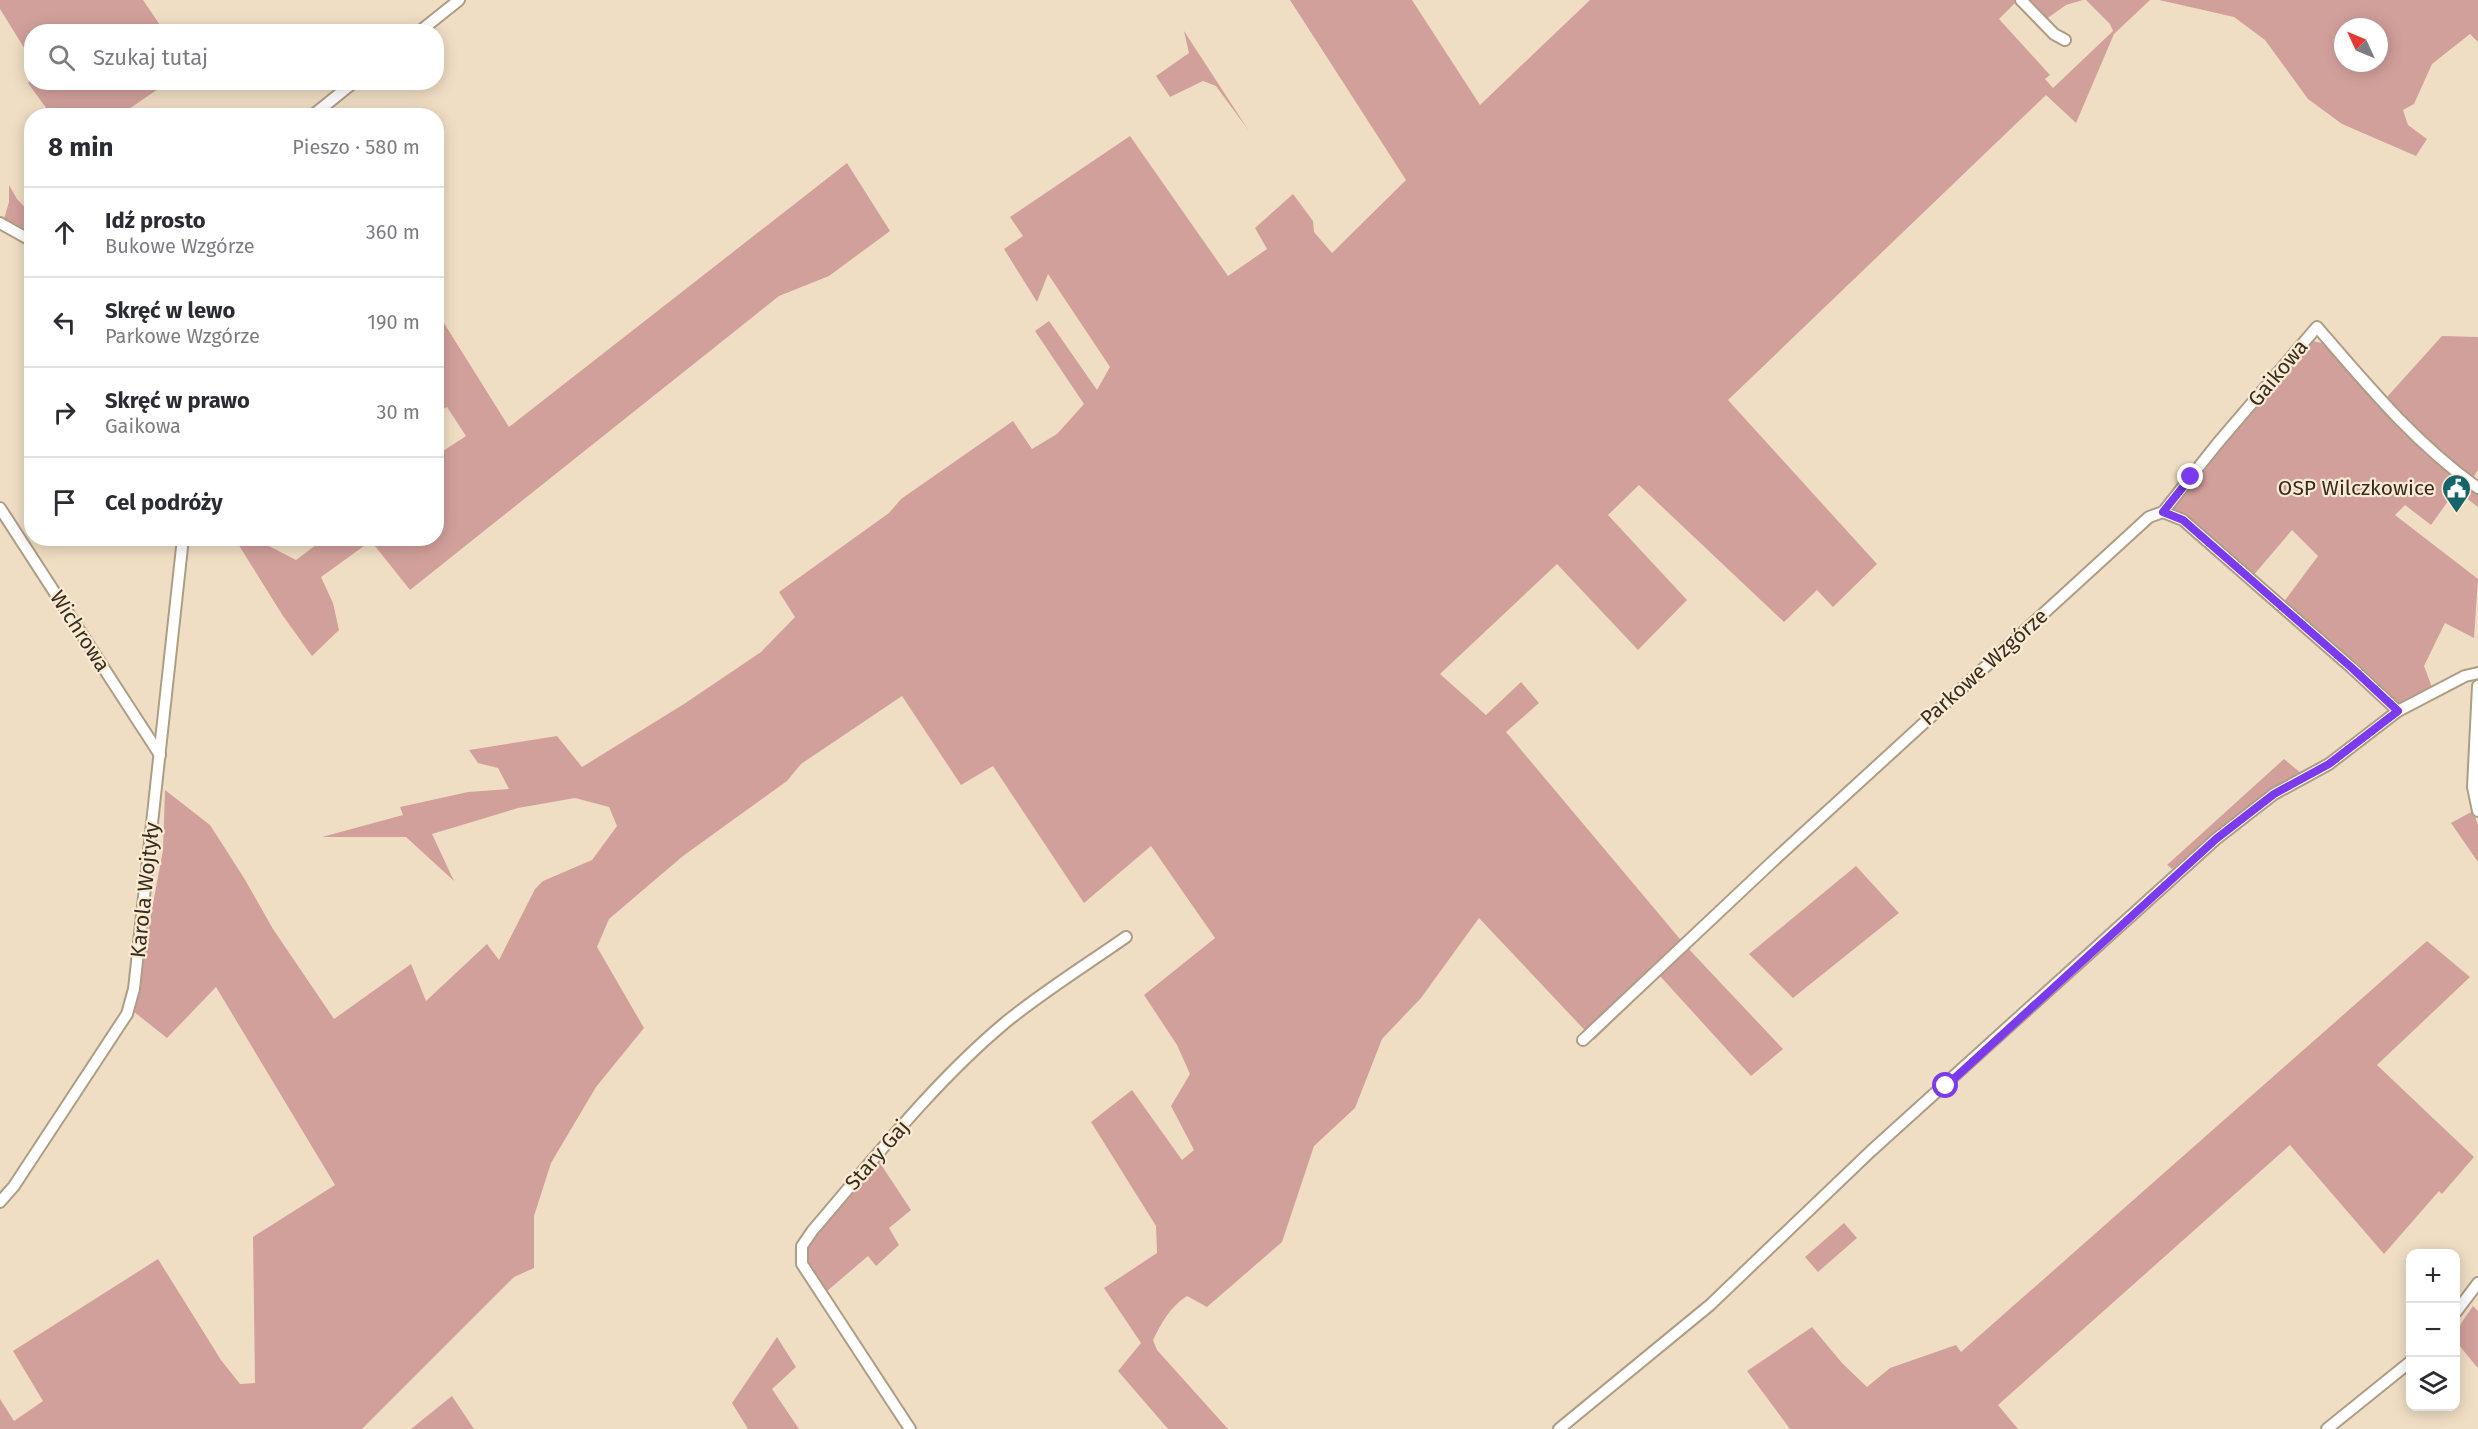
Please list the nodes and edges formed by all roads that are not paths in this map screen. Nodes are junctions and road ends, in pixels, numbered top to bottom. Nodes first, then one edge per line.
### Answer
1 (459, 0) edge
2 (2021, 0) edge
3 (429, 24) edge
4 (2065, 40) dead end
5 (344, 90) edge
6 (322, 108) edge
7 (0, 223) edge
8 (24, 236) edge
9 (2478, 488) edge
10 (0, 508) edge
11 (2163, 512) junction
12 (24, 545) edge
13 (25, 546) edge
14 (182, 546) edge
15 (2478, 673) edge
16 (2478, 686) edge
17 (2398, 711) junction
18 (160, 755) junction
19 (2478, 811) edge
20 (1126, 937) dead end
21 (1583, 1040) dead end
22 (0, 1202) edge
23 (2478, 1283) edge
24 (2460, 1307) edge
25 (2406, 1365) edge
26 (910, 1429) edge
27 (1559, 1429) edge
28 (2327, 1429) edge

1 - 3 street
2 - 4 street
5 - 6 street
7 - 8 street
9 - 11 street, Gaikowa
10 - 12 street, Wichrowa
11 - 17 street
11 - 21 street, Parkowe Wzgórze
13 - 18 street, Wichrowa
14 - 18 street, Karola Wojtyły
15 - 17 street
16 - 19 street
17 - 27 street
18 - 22 street, Karola Wojtyły
20 - 26 street, Stary Gaj
23 - 24 street
25 - 28 street

